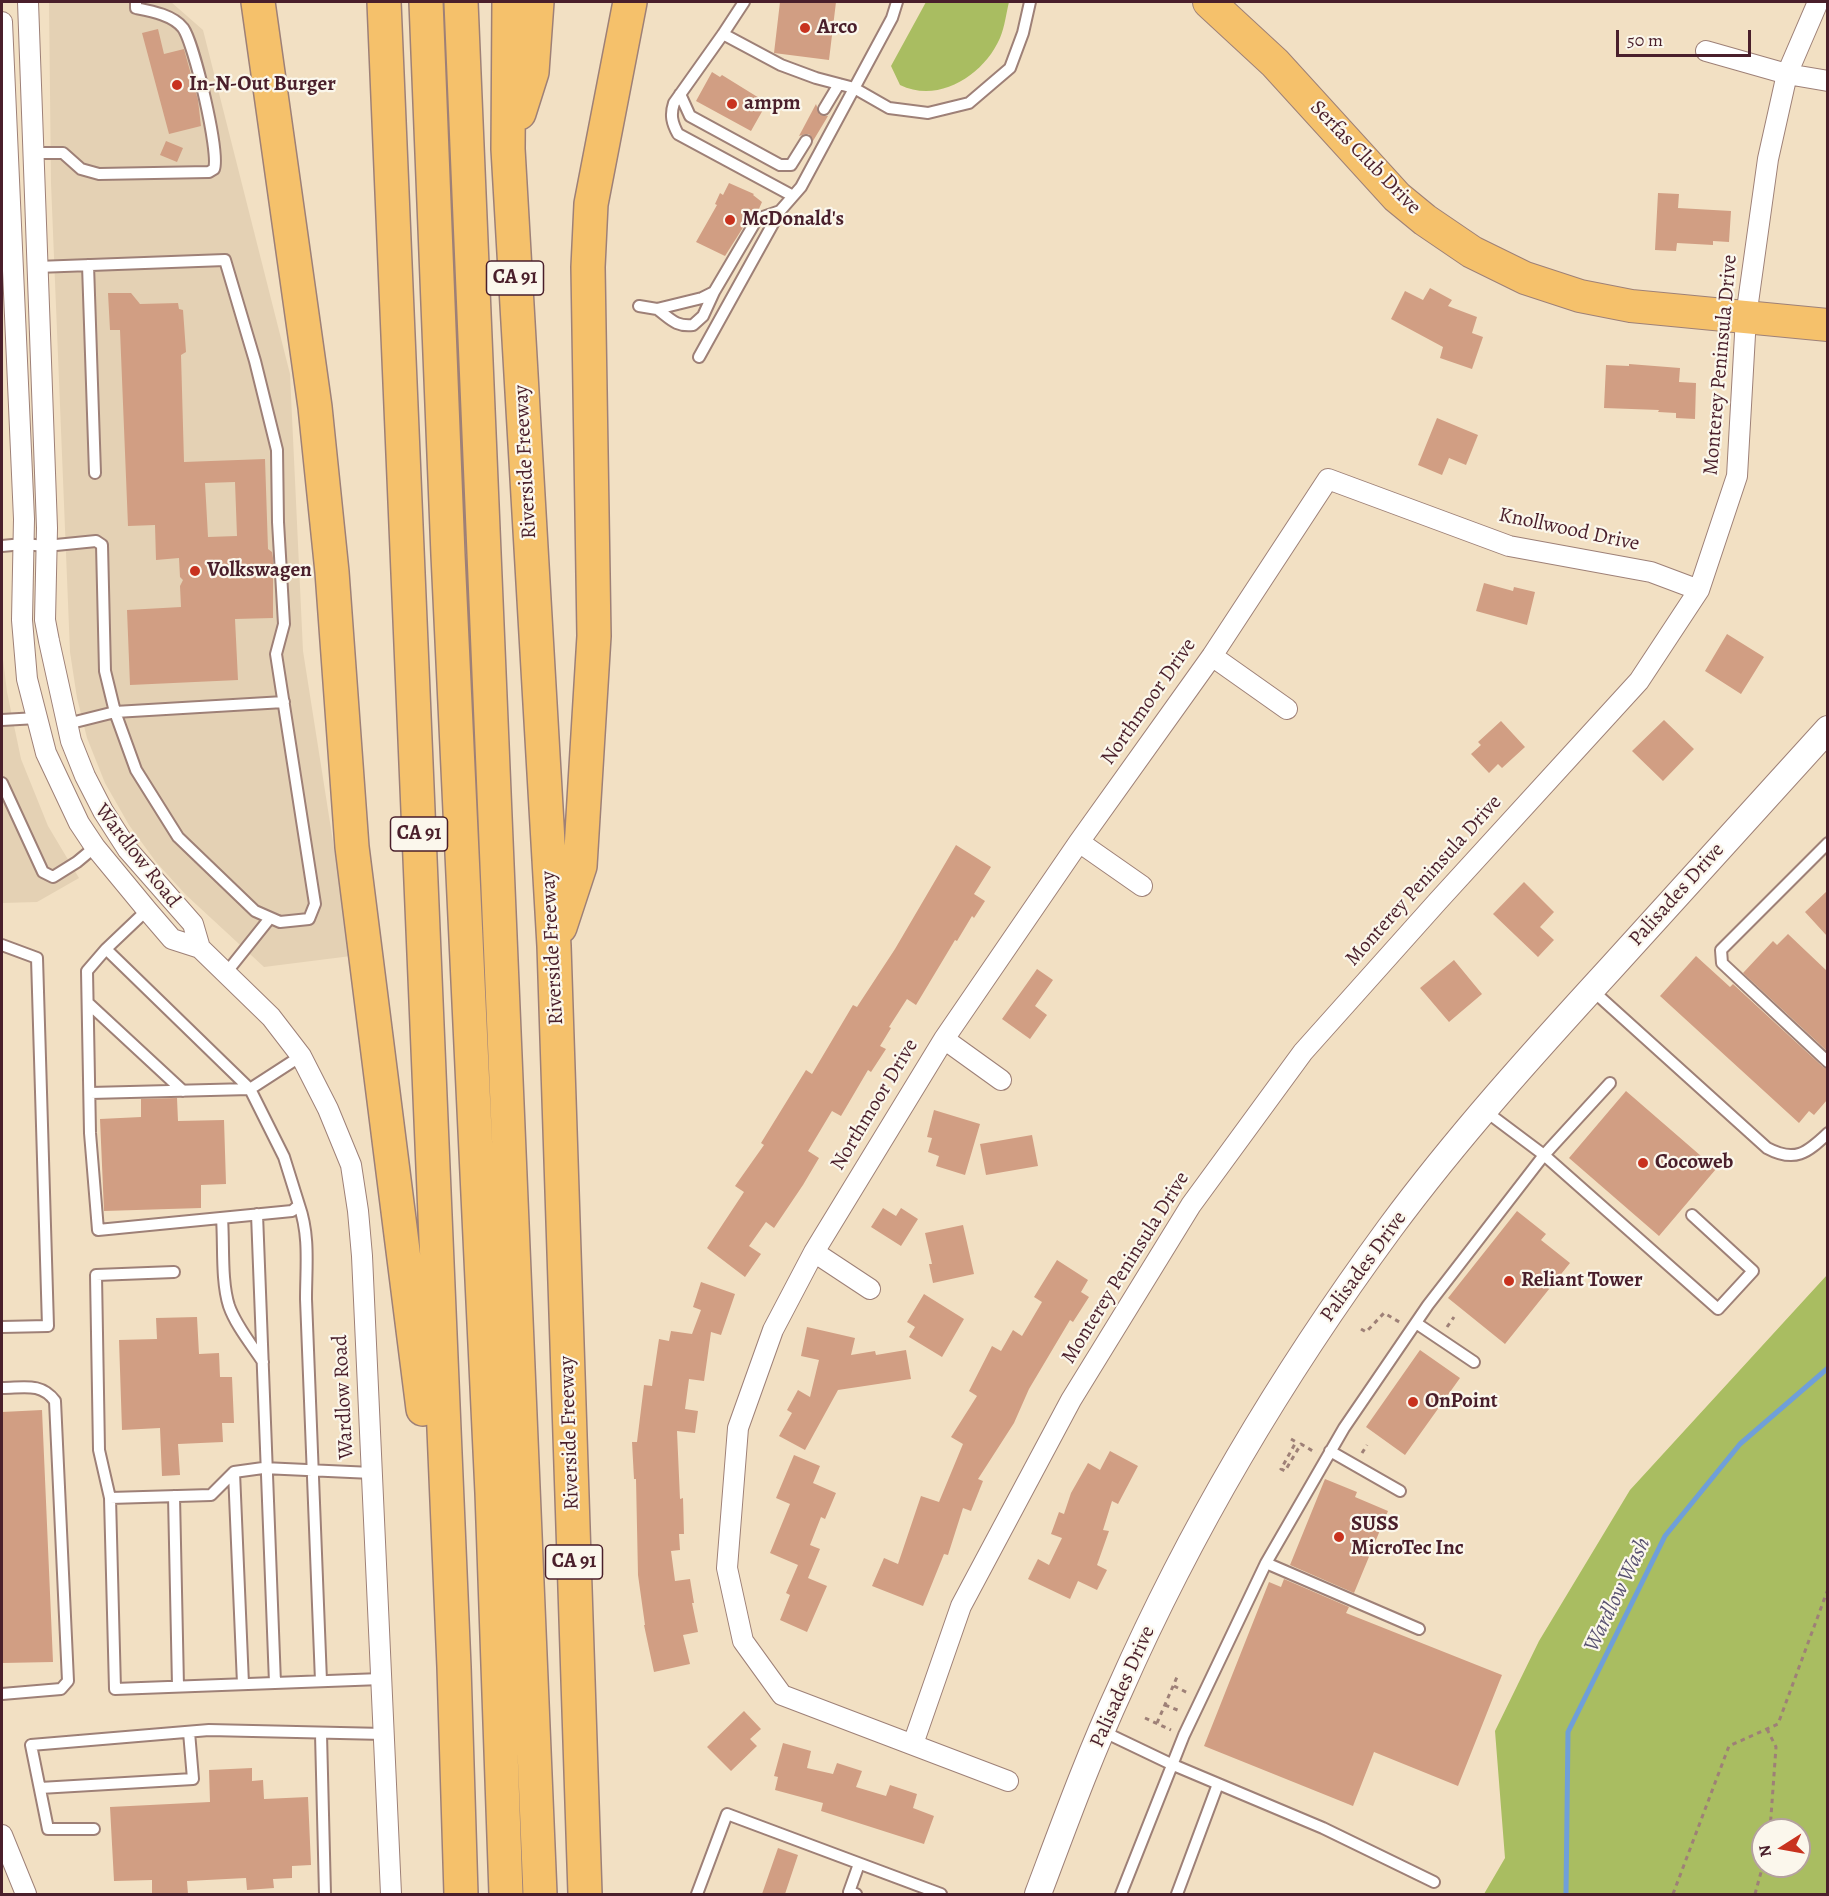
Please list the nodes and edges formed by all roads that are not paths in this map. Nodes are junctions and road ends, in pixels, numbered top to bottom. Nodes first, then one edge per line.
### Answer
1 (28, 2) edge
2 (258, 2) edge
3 (384, 2) edge
4 (426, 2) edge
5 (461, 2) edge
6 (509, 2) edge
7 (537, 2) edge
8 (630, 2) edge
9 (744, 2) edge
10 (897, 2) edge
11 (1030, 2) edge
12 (1209, 2) edge
13 (1818, 2) edge
14 (136, 5) edge
15 (2, 22) edge
16 (723, 34) junction
17 (1706, 51) dead end
18 (1787, 74) junction
19 (1827, 81) edge
20 (839, 84) junction
21 (854, 88) junction
22 (680, 94) junction
23 (824, 109) dead end
24 (807, 141) dead end
25 (508, 149) junction
26 (34, 153) junction
27 (793, 196) junction
28 (780, 211) junction
29 (19, 229) edge
30 (88, 265) junction
31 (37, 267) junction
32 (714, 292) junction
33 (639, 306) dead end
34 (657, 309) junction
35 (1746, 316) junction
36 (1827, 325) edge
37 (699, 357) dead end
38 (95, 473) dead end
39 (1328, 479) joint
40 (23, 544) junction
41 (2, 546) edge
42 (46, 546) junction
43 (1699, 590) junction
44 (1212, 656) junction
45 (284, 702) junction
46 (1287, 710) dead end
47 (115, 712) junction
48 (37, 718) junction
49 (2, 720) edge
50 (68, 723) junction
51 (1827, 729) edge
52 (2, 783) edge
53 (103, 811) junction
54 (79, 823) junction
55 (1079, 842) junction
56 (94, 848) junction
57 (1826, 849) edge
58 (1142, 886) dead end
59 (147, 910) junction
60 (270, 918) junction
61 (2, 945) edge
62 (554, 946) junction
63 (200, 948) junction
64 (106, 950) junction
65 (226, 973) junction
66 (1591, 990) junction
67 (88, 1004) junction
68 (944, 1039) junction
69 (301, 1056) junction
70 (1827, 1062) edge
71 (1001, 1080) dead end
72 (1610, 1083) dead end
73 (250, 1089) junction
74 (183, 1091) junction
75 (90, 1093) junction
76 (1484, 1110) junction
77 (1827, 1133) edge
78 (1544, 1155) junction
79 (298, 1204) junction
80 (257, 1214) junction
81 (1692, 1215) dead end
82 (222, 1218) junction
83 (814, 1252) junction
84 (174, 1272) dead end
85 (870, 1289) dead end
86 (1416, 1323) junction
87 (2, 1327) edge
88 (263, 1362) junction
89 (1474, 1362) dead end
90 (2, 1388) edge
91 (1330, 1451) junction
92 (267, 1468) junction
93 (313, 1470) junction
94 (234, 1472) junction
95 (372, 1473) junction
96 (1400, 1491) dead end
97 (174, 1496) junction
98 (110, 1498) junction
99 (1266, 1563) junction
100 (1419, 1629) dead end
101 (454, 1667) junction
102 (381, 1679) junction
103 (321, 1681) junction
104 (275, 1683) junction
105 (243, 1684) junction
106 (178, 1686) junction
107 (2, 1694) edge
108 (1102, 1731) junction
109 (189, 1732) junction
110 (321, 1734) junction
111 (384, 1734) junction
112 (913, 1744) junction
113 (1171, 1764) junction
114 (1008, 1781) dead end
115 (1218, 1784) junction
116 (40, 1788) junction
117 (94, 1829) dead end
118 (2, 1835) edge
119 (859, 1864) junction
120 (1434, 1882) dead end
121 (26, 1894) edge
122 (325, 1894) edge
123 (391, 1894) edge
124 (461, 1894) edge
125 (506, 1894) edge
126 (540, 1894) edge
127 (585, 1894) edge
128 (698, 1894) edge
129 (851, 1894) edge
130 (940, 1894) edge
131 (1038, 1894) edge
132 (1121, 1894) edge
133 (1177, 1894) edge

1 - 26 street, Wardlow Road
2 - 101 highway
3 - 101 highway, CA 91
4 - 125 highway
5 - 126 highway
6 - 25 highway, Riverside Freeway / CA 91
7 - 25 highway
8 - 62 highway
9 - 16 lane
10 - 21 lane
11 - 21 lane
12 - 35 main road, Serfas Club Drive
13 - 18 street, Monterey Peninsula Drive
14 - 26 lane
15 - 29 street, Wardlow Road
16 - 20 lane
16 - 22 lane
17 - 18 street
18 - 19 street
18 - 35 street, Monterey Peninsula Drive
20 - 21 lane
20 - 23 lane
21 - 27 lane
22 - 24 lane
22 - 27 lane
25 - 62 highway, Riverside Freeway / CA 91
26 - 29 street, Wardlow Road
27 - 28 lane
28 - 32 lane
28 - 37 lane
29 - 31 street, Wardlow Road
29 - 40 street, Wardlow Road
30 - 31 lane
30 - 38 lane
30 - 45 lane
31 - 42 street, Wardlow Road
32 - 34 lane
32 - 34 lane
33 - 34 lane
35 - 36 main road, Serfas Club Drive
35 - 43 street, Monterey Peninsula Drive
39 - 43 street, Knollwood Drive
39 - 44 street, Northmoor Drive
40 - 41 lane
40 - 42 lane
40 - 48 street, Wardlow Road
42 - 47 lane
42 - 50 street, Wardlow Road
43 - 112 street, Monterey Peninsula Drive
44 - 46 street
44 - 55 street, Northmoor Drive
45 - 47 lane
45 - 60 lane
47 - 50 lane
47 - 60 lane
48 - 49 lane
48 - 54 street, Wardlow Road
50 - 53 street, Wardlow Road
51 - 66 street, Palisades Drive
52 - 56 lane
53 - 54 street
53 - 63 street, Wardlow Road
54 - 56 street, Wardlow Road
55 - 58 street
55 - 68 street, Northmoor Drive
56 - 59 street, Wardlow Road
57 - 70 lane
59 - 63 street, Wardlow Road
59 - 64 lane
60 - 65 lane
61 - 87 lane
62 - 127 highway, Riverside Freeway / CA 91
63 - 65 street, Wardlow Road
64 - 67 lane
64 - 73 lane
65 - 69 street, Wardlow Road
66 - 76 street, Palisades Drive
66 - 77 lane
67 - 74 lane
67 - 75 lane
68 - 71 street
68 - 83 street, Northmoor Drive
69 - 73 lane
69 - 95 street, Wardlow Road
72 - 78 lane
73 - 74 lane
73 - 79 lane
74 - 75 lane
75 - 82 lane
76 - 78 lane
76 - 108 street, Palisades Drive
78 - 81 lane
78 - 86 lane
79 - 80 lane
79 - 93 lane
80 - 82 lane
80 - 88 lane
82 - 88 lane
83 - 85 street
83 - 112 street, Northmoor Drive
84 - 98 lane
86 - 89 lane
86 - 91 lane
88 - 92 lane
90 - 107 lane
91 - 96 lane
91 - 99 lane
92 - 93 lane
92 - 94 lane
92 - 104 lane
93 - 95 lane
93 - 103 lane
94 - 97 lane
94 - 105 lane
95 - 102 street, Wardlow Road
97 - 98 lane
97 - 106 lane
98 - 106 lane
99 - 100 lane
99 - 113 lane
101 - 124 highway, CA 91
102 - 103 lane
102 - 111 street, Wardlow Road
103 - 104 lane
104 - 105 lane
105 - 106 lane
108 - 113 lane
108 - 131 street, Palisades Drive
109 - 110 lane
109 - 116 lane
109 - 116 lane
110 - 111 lane
110 - 122 lane
111 - 123 street, Wardlow Road
112 - 114 street, Northmoor Drive
113 - 115 lane
113 - 132 lane
115 - 120 lane
115 - 133 lane
116 - 117 lane
118 - 121 street
119 - 128 lane
119 - 129 lane
119 - 130 lane

